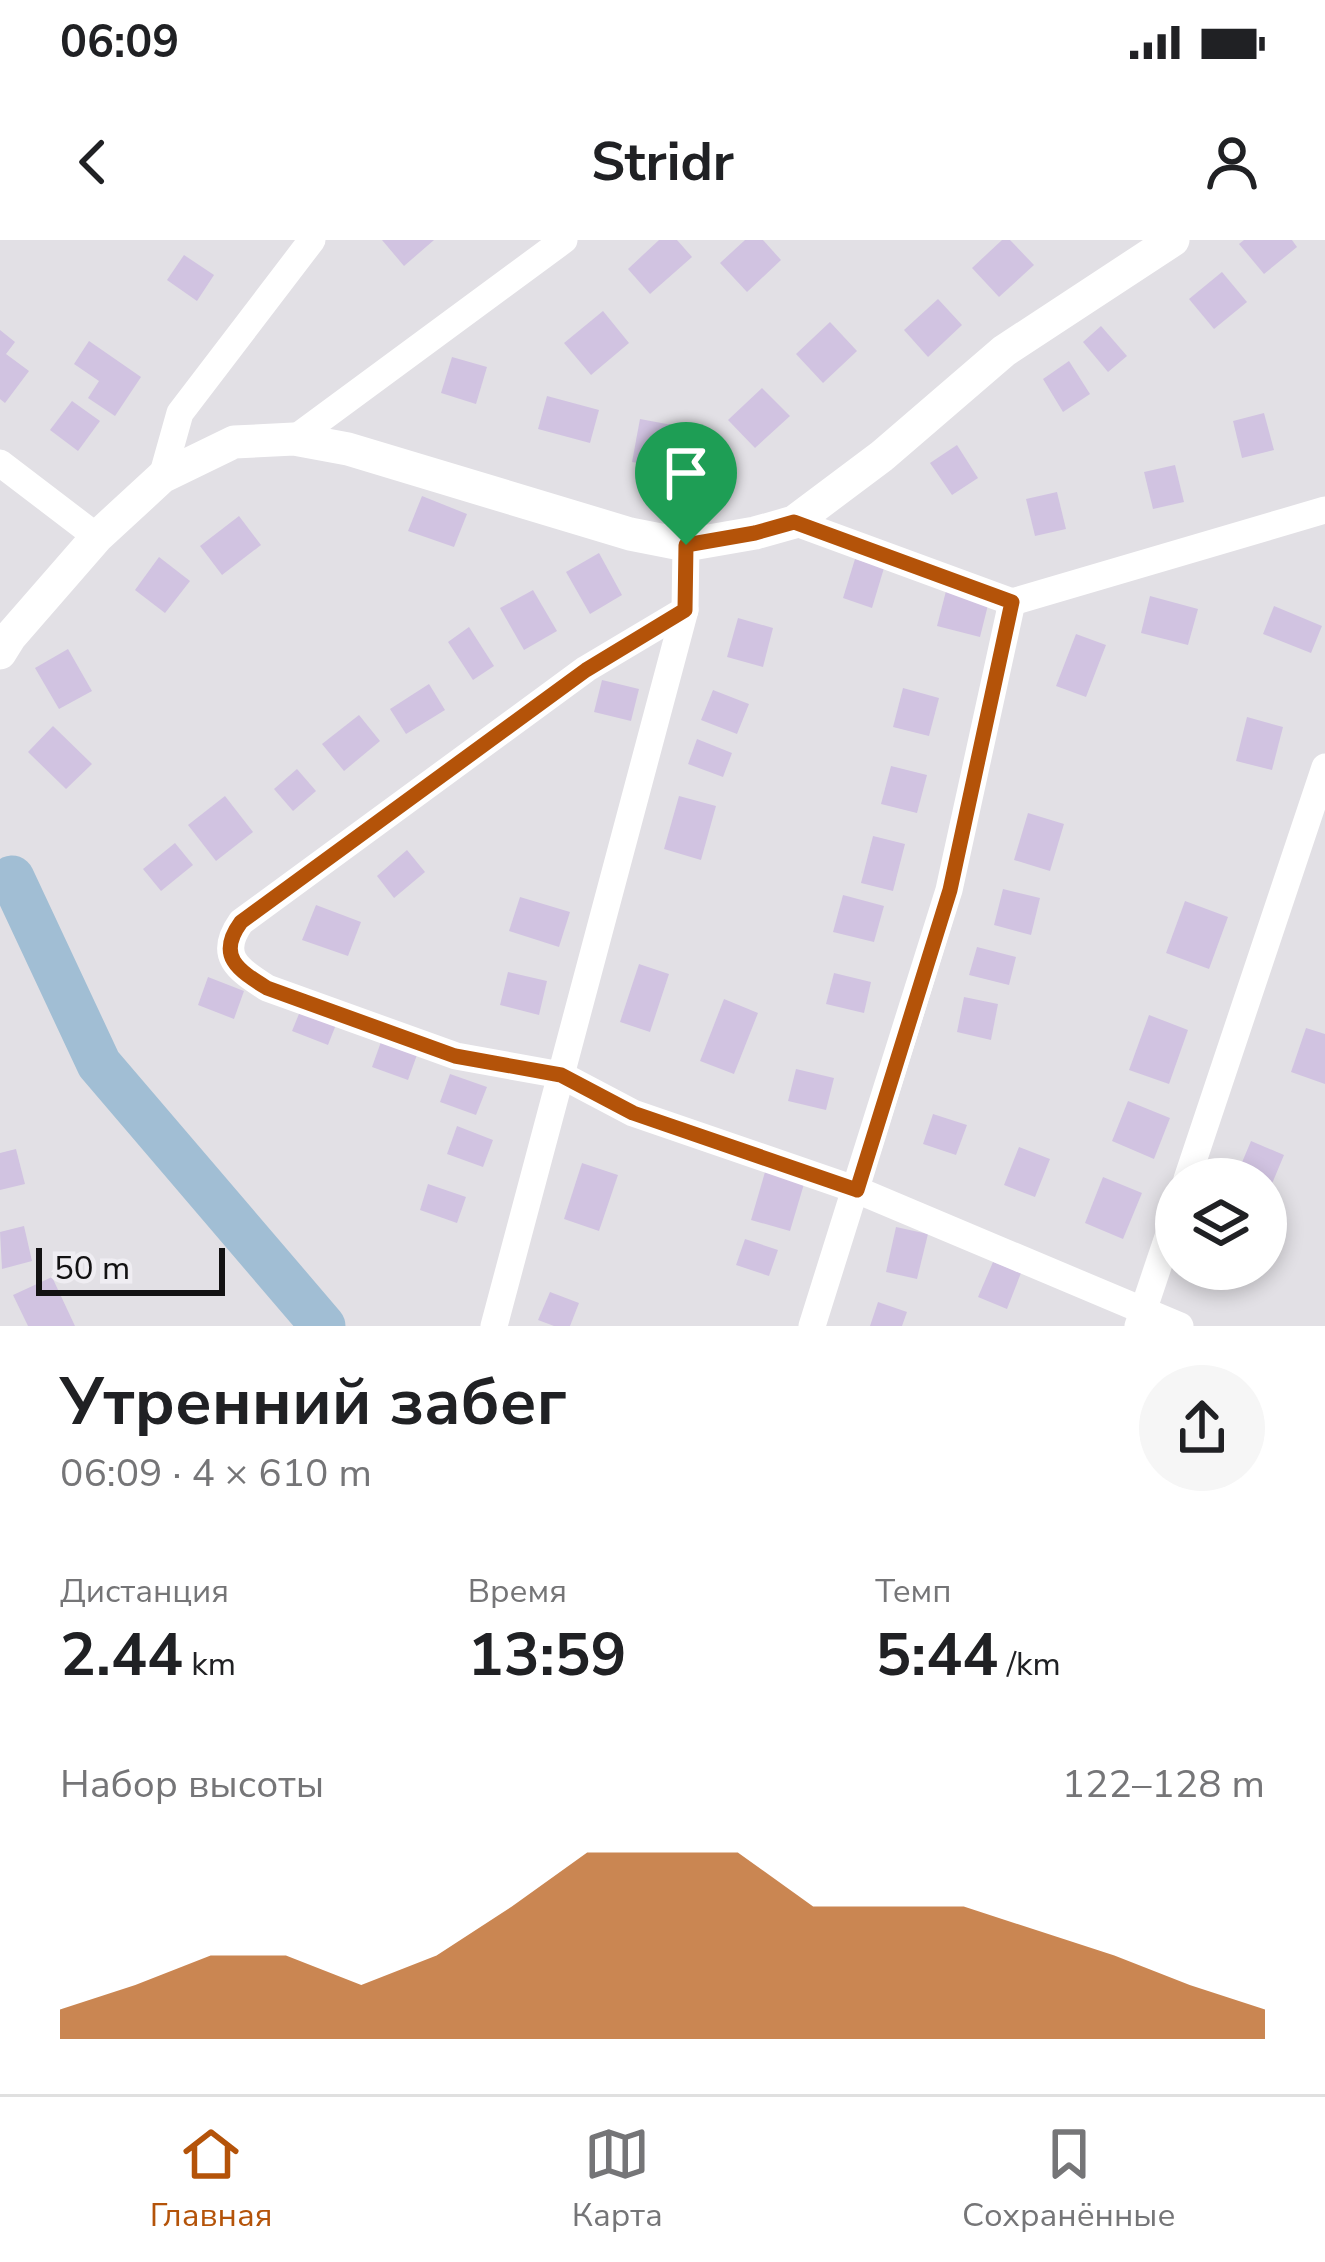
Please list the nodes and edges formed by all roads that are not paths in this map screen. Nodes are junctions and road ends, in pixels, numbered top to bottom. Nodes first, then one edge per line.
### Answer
1 (312, 240) edge
2 (564, 240) edge
3 (1173, 240) edge
4 (294, 440) junction
5 (0, 463) edge
6 (162, 477) junction
7 (1325, 510) edge
8 (794, 522) junction
9 (98, 537) junction
10 (686, 545) junction
11 (1012, 602) junction
12 (685, 610) junction
13 (0, 652) edge
14 (1325, 767) edge
15 (561, 1075) junction
16 (1194, 1158) edge
17 (857, 1190) junction
18 (1155, 1277) edge
19 (1141, 1319) edge
20 (494, 1326) edge
21 (812, 1326) edge
22 (1180, 1326) edge

1 - 6 street
2 - 4 street
3 - 8 main road
4 - 6 main road
4 - 10 main road
5 - 9 street
6 - 9 main road
7 - 11 street
8 - 10 main road
8 - 11 street
9 - 13 main road
10 - 12 street
11 - 17 street
12 - 15 street
12 - 15 street
14 - 16 street
15 - 17 street
15 - 20 street
17 - 19 street
17 - 21 street
18 - 19 street
19 - 22 street

